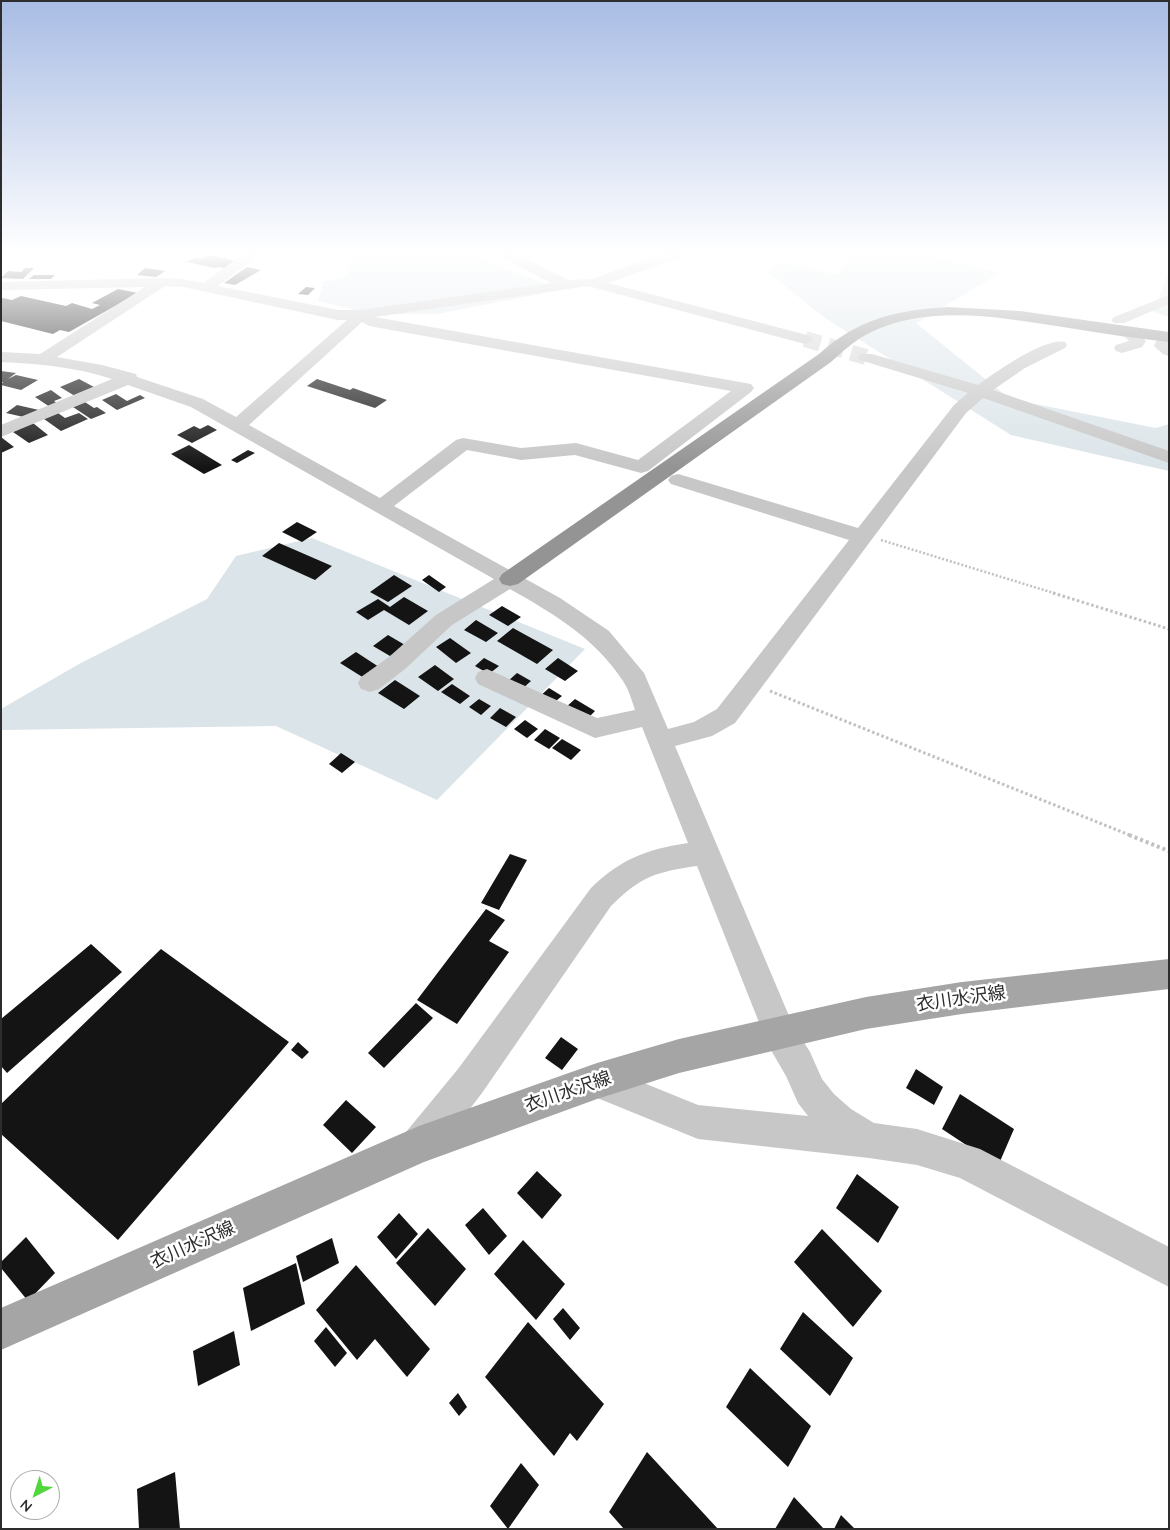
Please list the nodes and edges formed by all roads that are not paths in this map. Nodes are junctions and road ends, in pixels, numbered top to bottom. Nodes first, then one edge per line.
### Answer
1 (98, 323) edge
2 (353, 323) edge
3 (389, 323) edge
4 (743, 323) edge
5 (880, 323) edge
6 (1102, 323) edge
7 (1122, 323) edge
8 (1119, 325) junction
9 (937, 328) dead end
10 (1039, 335) dead end
11 (1169, 339) edge
12 (805, 340) tunnel mouth
13 (1076, 341) dead end
14 (1060, 344) dead end
15 (1104, 345) dead end
16 (1122, 348) junction
17 (1169, 353) edge
18 (1, 357) edge
19 (866, 357) tunnel mouth
20 (825, 358) junction
21 (43, 359) junction
22 (130, 378) junction
23 (979, 391) junction
24 (1, 418) edge
25 (28, 422) junction
26 (238, 425) junction
27 (1, 432) edge
28 (1169, 457) edge
29 (678, 480) dead end
30 (380, 507) junction
31 (864, 534) junction
32 (510, 578) junction
33 (488, 678) dead end
34 (370, 683) dead end
35 (656, 728) junction
36 (707, 852) junction
37 (1169, 974) edge
38 (780, 1034) junction
39 (597, 1081) junction
40 (869, 1140) junction
41 (419, 1145) junction
42 (1169, 1268) edge
43 (1, 1329) edge

1 - 21 street
2 - 26 street
3 - 30 street
4 - 12 street
5 - 20 highway
6 - 8 highway
7 - 8 street
8 - 11 highway
8 - 16 street
9 - 20 highway
10 - 13 highway
11 - 17 street
14 - 23 street
15 - 16 highway
16 - 17 highway
18 - 21 street
19 - 23 street
20 - 32 highway
21 - 22 street
22 - 25 street
22 - 26 street
23 - 28 street
23 - 31 street
24 - 25 street
25 - 27 street
26 - 30 street
29 - 31 street
30 - 32 street
31 - 35 street
32 - 34 street
32 - 35 street
33 - 35 street
35 - 36 street
36 - 38 street
36 - 41 street
37 - 38 main road, 衣川水沢線
38 - 39 main road, 衣川水沢線
38 - 40 street
39 - 40 street
39 - 41 main road, 衣川水沢線
40 - 42 street
41 - 43 main road, 衣川水沢線

